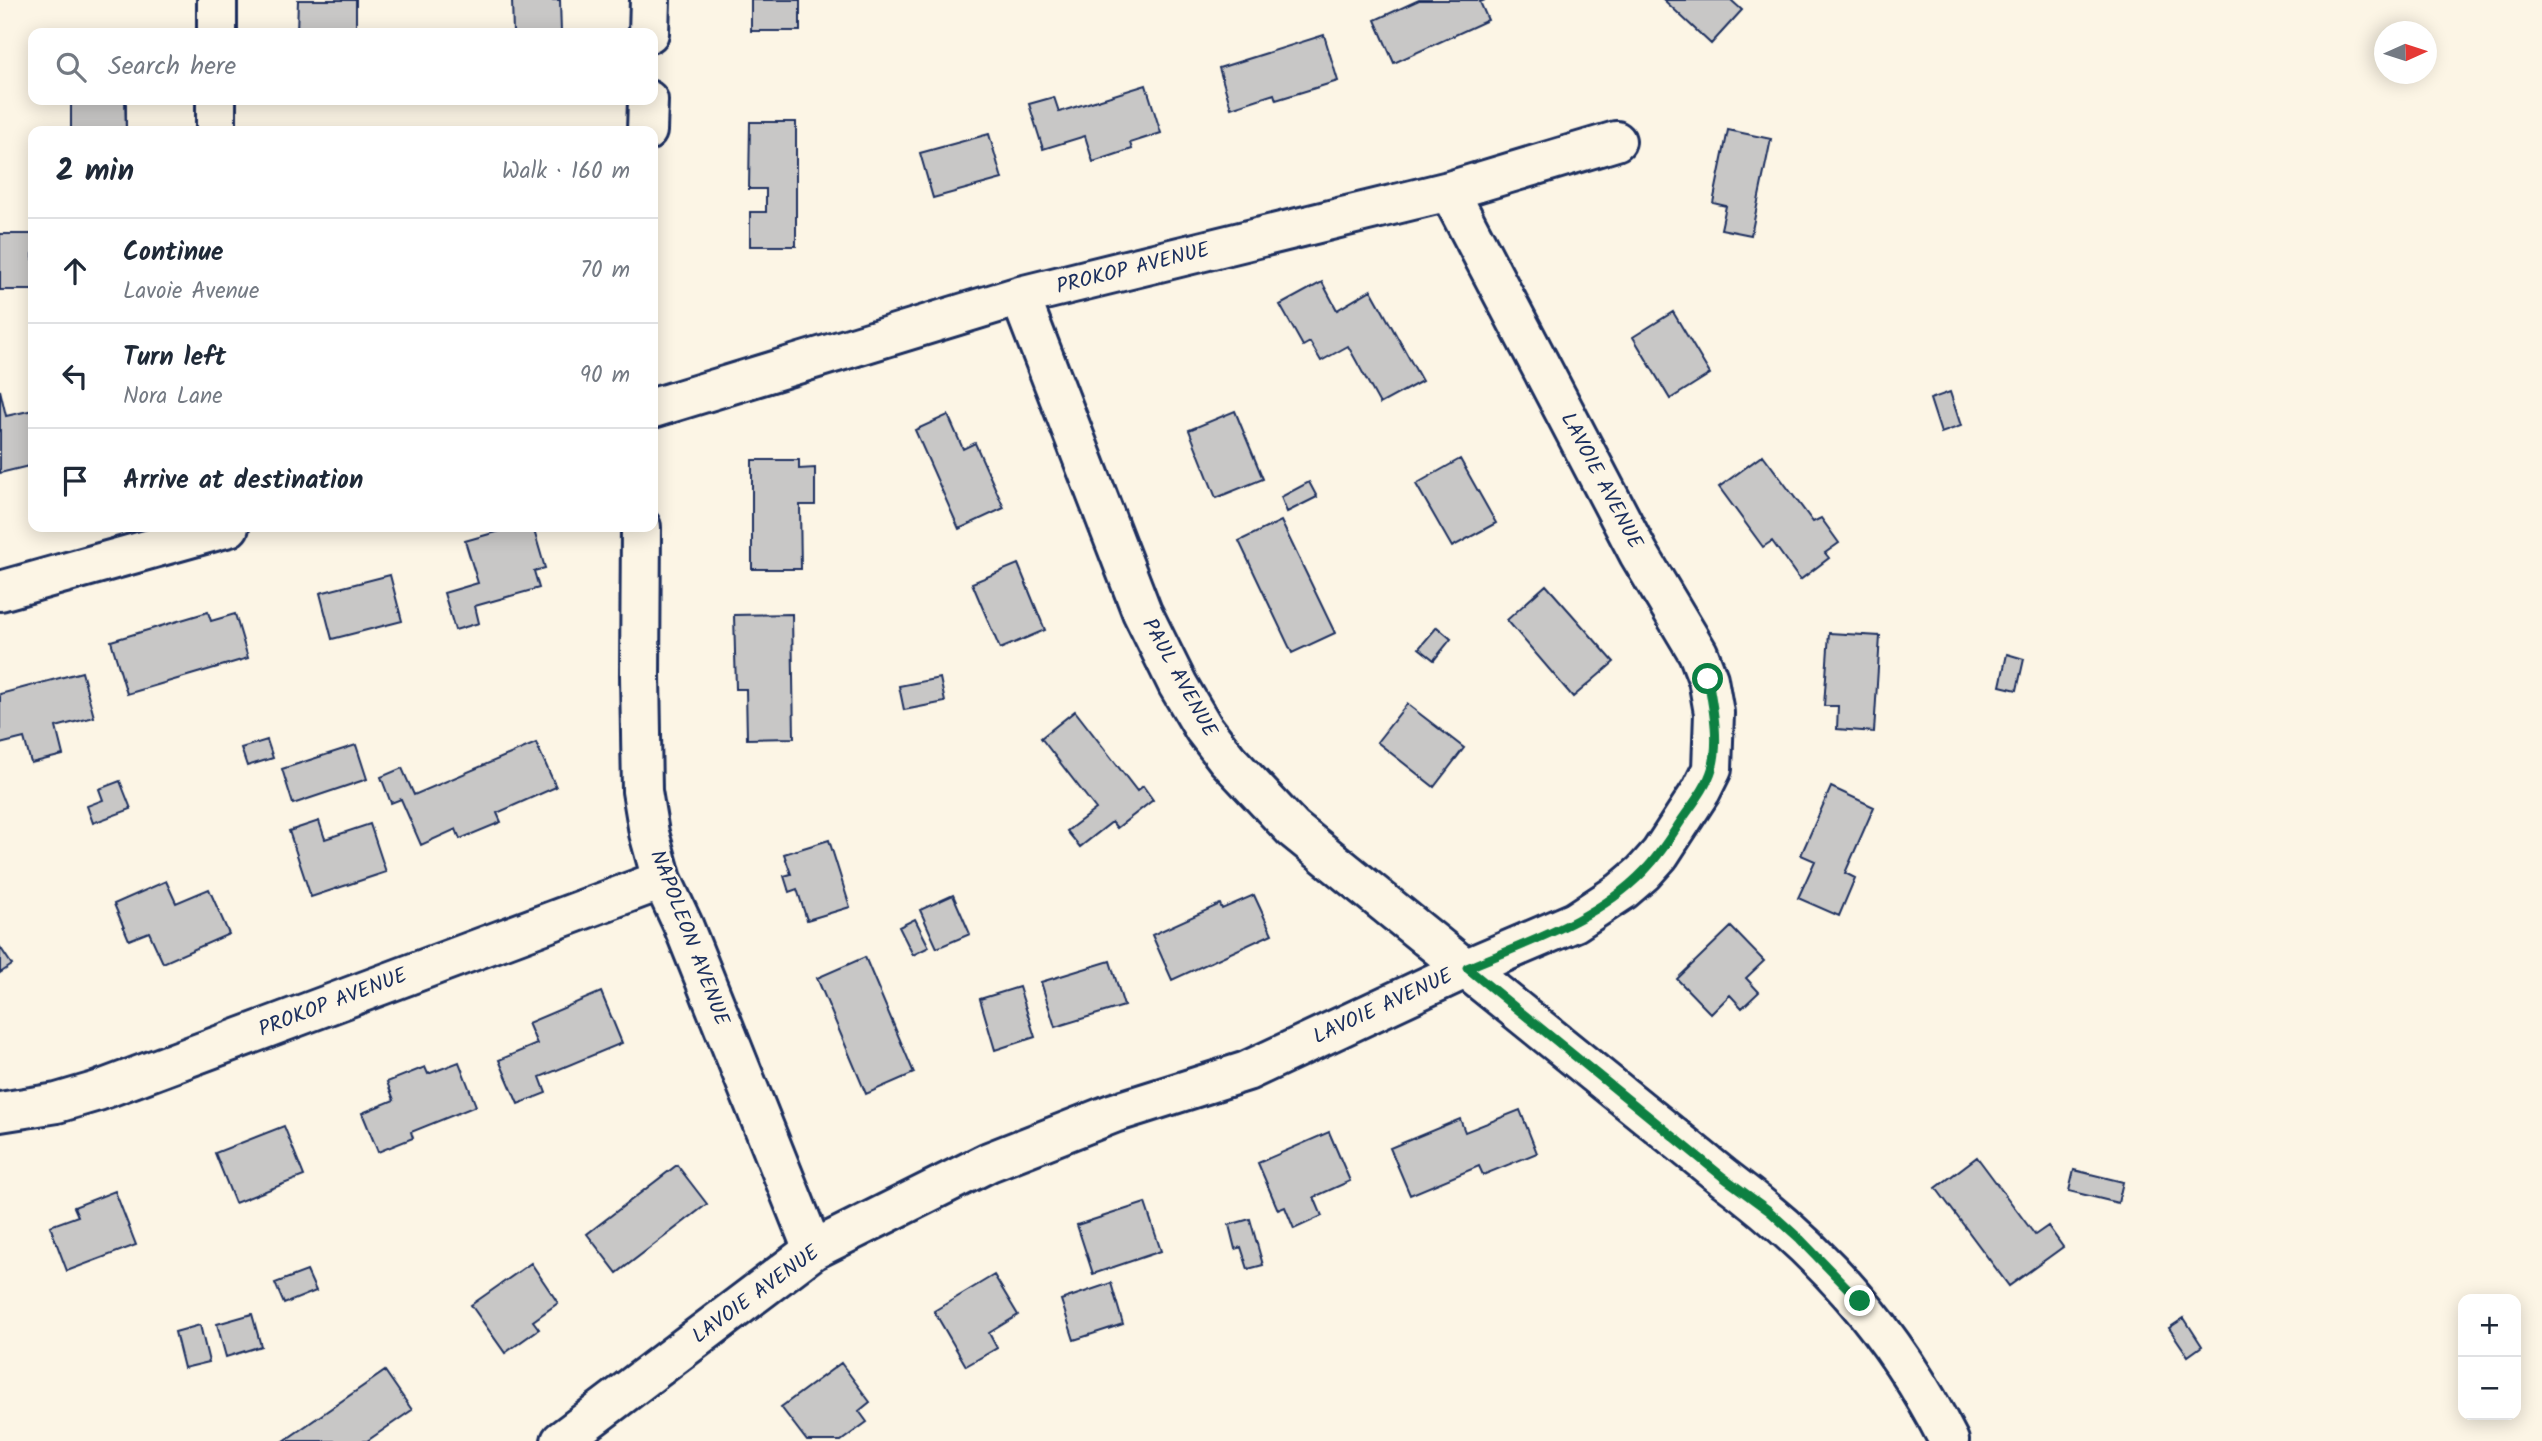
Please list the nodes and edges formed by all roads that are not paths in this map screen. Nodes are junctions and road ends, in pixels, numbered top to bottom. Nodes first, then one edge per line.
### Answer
1 (217, 0) edge
2 (650, 0) edge
3 (217, 28) edge
4 (649, 28) edge
5 (216, 105) edge
6 (648, 105) edge
7 (216, 126) edge
8 (647, 126) edge
9 (1616, 141) dead end
10 (1449, 191) junction
11 (1020, 296) junction
12 (658, 406) edge
13 (211, 532) edge
14 (641, 532) edge
15 (0, 591) edge
16 (662, 880) junction
17 (1467, 968) junction
18 (0, 1112) edge
19 (813, 1250) junction
20 (561, 1441) edge
21 (1949, 1441) edge

1 - 3 street
2 - 4 street
5 - 7 street
6 - 8 street
9 - 10 street, PROKOP AVENUE
10 - 11 street, PROKOP AVENUE
10 - 17 street, LAVOIE AVENUE
11 - 12 street, PROKOP AVENUE
11 - 17 street, PAUL AVENUE
13 - 15 street
14 - 16 street, NAPOLEON AVENUE
16 - 18 street, PROKOP AVENUE
16 - 19 street, NAPOLEON AVENUE
17 - 19 street, LAVOIE AVENUE
17 - 21 street, PAUL AVENUE
19 - 20 street, LAVOIE AVENUE

